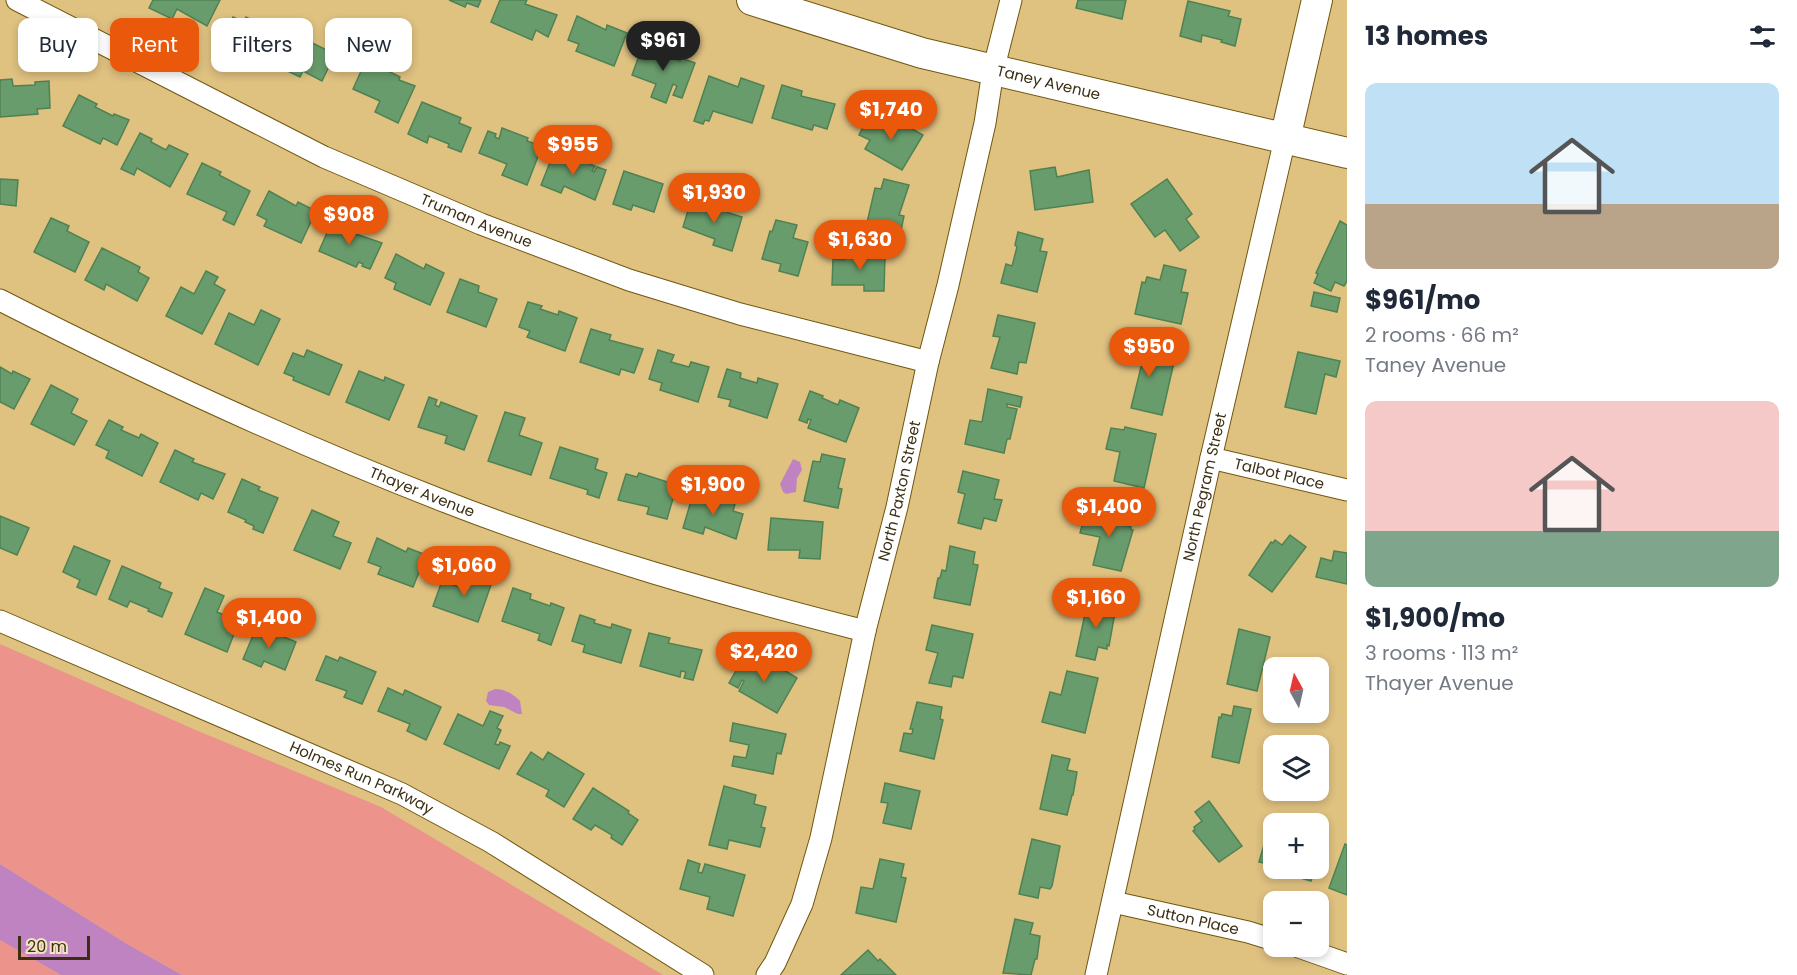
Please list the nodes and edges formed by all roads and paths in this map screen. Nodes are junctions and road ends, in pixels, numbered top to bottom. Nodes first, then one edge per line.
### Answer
1 (17, 0) edge
2 (752, 0) edge
3 (1011, 0) edge
4 (1317, 0) edge
5 (993, 71) junction
6 (1285, 139) junction
7 (1347, 153) edge
8 (0, 300) edge
9 (928, 362) junction
10 (1211, 459) junction
11 (1347, 490) edge
12 (0, 621) edge
13 (865, 631) junction
14 (1113, 902) junction
15 (1263, 936) edge
16 (1327, 957) edge
17 (1347, 964) edge
18 (703, 975) edge
19 (767, 975) edge
20 (1096, 975) edge

1 - 9 street, Truman Avenue
2 - 5 street, Taney Avenue
3 - 5 street, North Paxton Street
4 - 6 street, North Pegram Street
5 - 6 street, Taney Avenue
5 - 9 street, North Paxton Street
6 - 7 street, Taney Avenue
6 - 10 street, North Pegram Street
8 - 13 street, Thayer Avenue
9 - 13 street, North Paxton Street
10 - 11 street, Talbot Place
10 - 14 street, North Pegram Street
12 - 18 street, Holmes Run Parkway
13 - 19 street, North Paxton Street
14 - 15 street, Sutton Place
14 - 20 street, North Pegram Street
16 - 17 street

